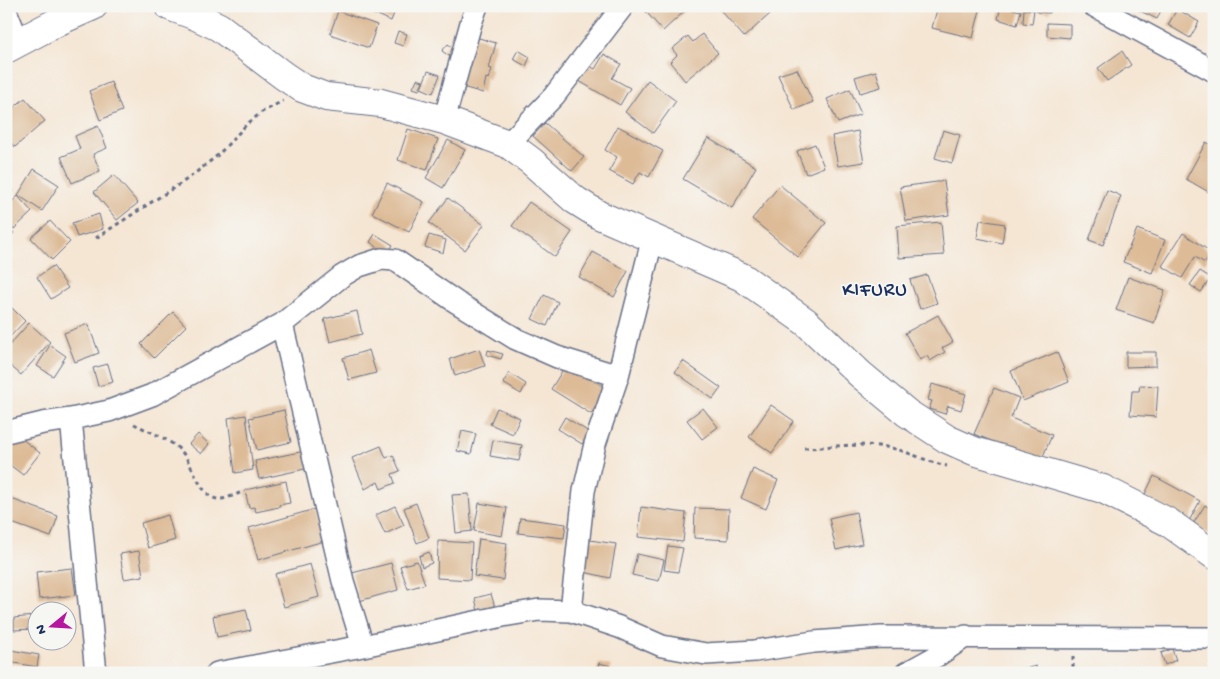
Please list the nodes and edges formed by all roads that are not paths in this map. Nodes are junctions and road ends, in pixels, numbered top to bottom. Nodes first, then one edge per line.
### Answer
1 (93, 6) edge
2 (169, 6) edge
3 (477, 6) edge
4 (623, 6) edge
5 (1094, 6) edge
6 (6, 11) edge
7 (12, 46) edge
8 (1214, 71) edge
9 (444, 120) junction
10 (508, 144) junction
11 (653, 237) junction
12 (282, 324) junction
13 (618, 376) junction
14 (71, 419) junction
15 (6, 432) edge
16 (1214, 555) edge
17 (571, 611) junction
18 (966, 636) junction
19 (1214, 638) edge
20 (363, 646) junction
21 (96, 673) edge
22 (217, 673) edge
23 (906, 673) edge

1 - 7 street
2 - 9 street
3 - 9 street
4 - 10 street
5 - 8 street
6 - 7 street
9 - 10 street
10 - 11 street
11 - 13 street
11 - 16 street
12 - 13 street
12 - 14 street
12 - 20 street
13 - 17 street
14 - 15 street
14 - 21 street
17 - 18 street
17 - 20 street
18 - 19 street
18 - 23 street
20 - 22 street

